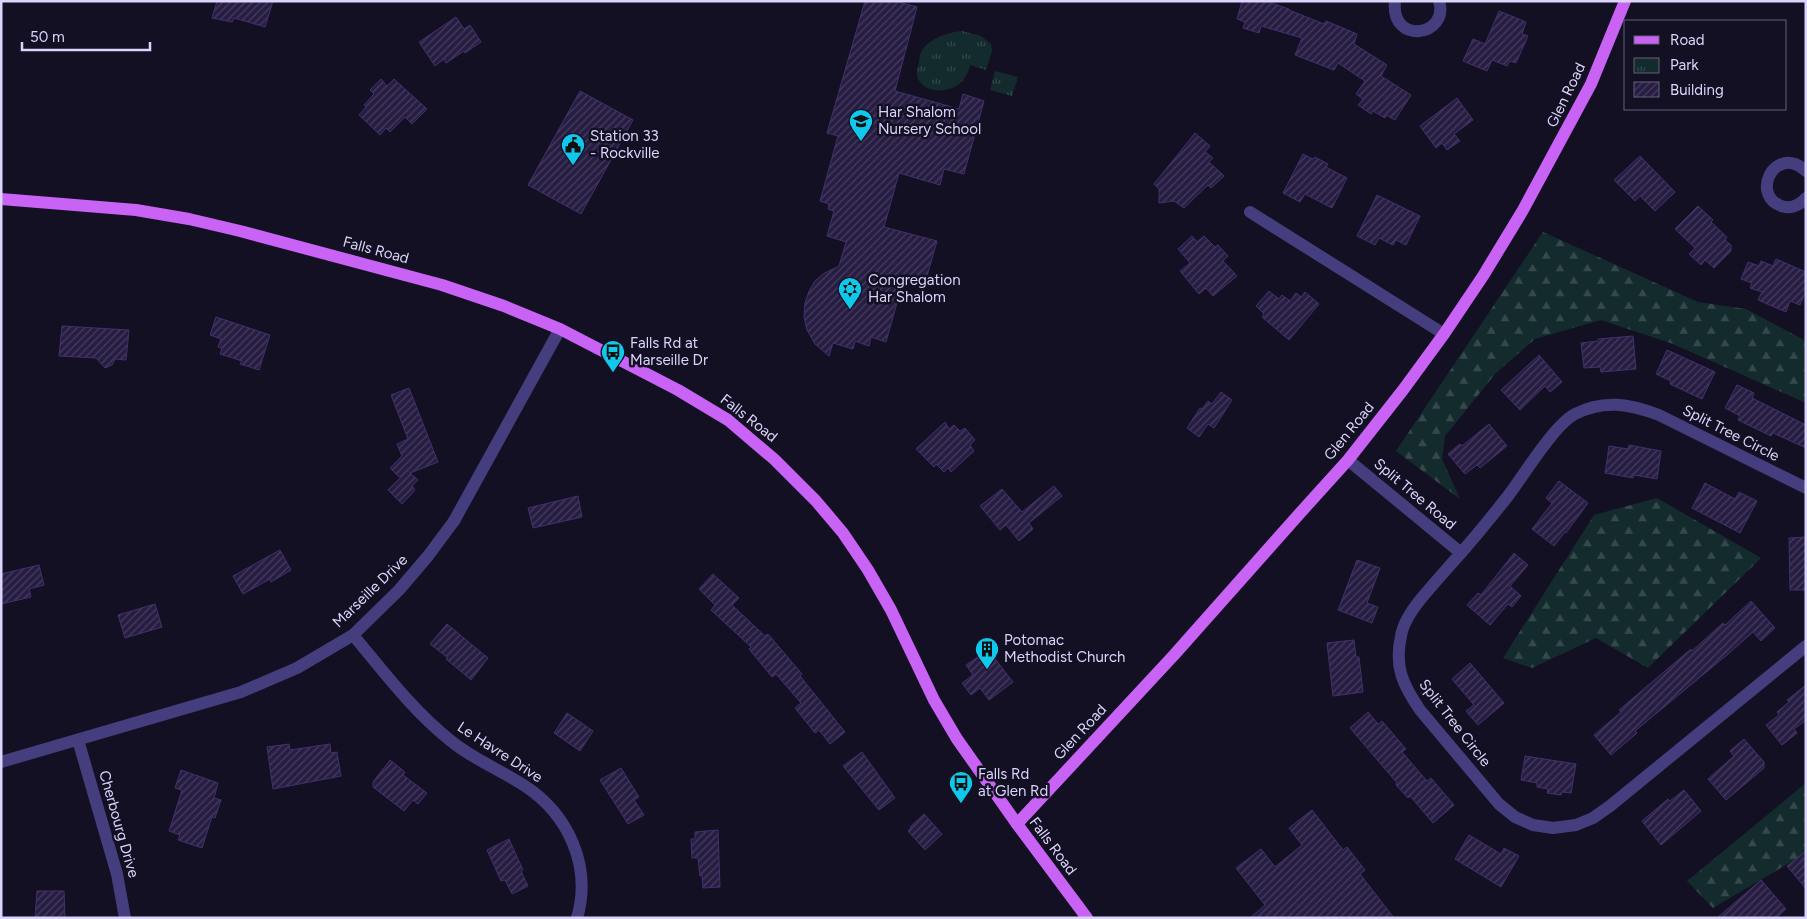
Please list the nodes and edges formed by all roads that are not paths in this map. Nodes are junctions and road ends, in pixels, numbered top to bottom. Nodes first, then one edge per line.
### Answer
1 (1395, 1) edge
2 (1439, 1) edge
3 (1625, 1) edge
4 (1806, 172) edge
5 (1, 199) edge
6 (1805, 200) edge
7 (1250, 212) dead end
8 (560, 329) junction
9 (1444, 334) junction
10 (1348, 460) junction
11 (1806, 488) edge
12 (1461, 553) junction
13 (353, 635) junction
14 (1806, 646) edge
15 (78, 740) junction
16 (1, 762) edge
17 (1017, 824) junction
18 (125, 918) edge
19 (576, 918) edge
20 (1086, 918) edge

1 - 2 street
3 - 9 main road, Glen Road
4 - 6 street
5 - 8 main road, Falls Road
7 - 9 street
8 - 13 street, Marseille Drive
8 - 17 main road, Falls Road
9 - 10 main road, Glen Road
10 - 12 street, Split Tree Road
10 - 17 main road, Glen Road
11 - 12 street, Split Tree Circle
12 - 14 street, Split Tree Circle
13 - 15 street, Marseille Drive
13 - 19 street, Le Havre Drive
15 - 16 street, Marseille Drive
15 - 18 street, Cherbourg Drive
17 - 20 main road, Falls Road

